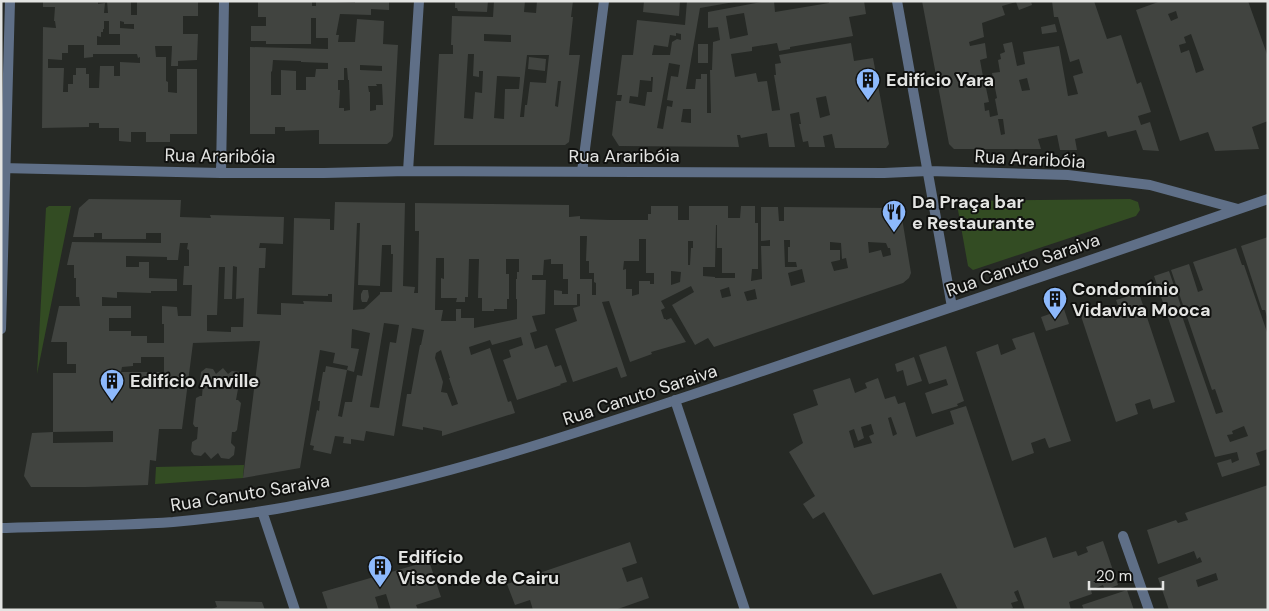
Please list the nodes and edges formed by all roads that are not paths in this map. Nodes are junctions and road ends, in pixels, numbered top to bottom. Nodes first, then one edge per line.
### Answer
1 (10, 1) edge
2 (224, 1) edge
3 (419, 1) edge
4 (604, 1) edge
5 (898, 1) edge
6 (4, 168) edge
7 (408, 171) junction
8 (928, 171) junction
9 (582, 172) junction
10 (222, 173) junction
11 (1268, 199) edge
12 (1239, 209) junction
13 (952, 307) junction
14 (1, 329) edge
15 (675, 400) junction
16 (262, 511) junction
17 (1, 528) edge
18 (1124, 536) dead end
19 (295, 610) edge
20 (745, 610) edge
21 (1149, 610) edge

1 - 6 street
2 - 10 street
3 - 7 street
4 - 9 street
5 - 8 street
6 - 10 street, Rua Araribóia
6 - 14 street
7 - 9 street, Rua Araribóia
7 - 10 street, Rua Araribóia
8 - 9 street, Rua Araribóia
8 - 12 street, Rua Araribóia
8 - 13 street
11 - 12 street, Rua Canuto Saraiva
12 - 13 street, Rua Canuto Saraiva
13 - 15 street, Rua Canuto Saraiva
15 - 16 street, Rua Canuto Saraiva
15 - 20 street
16 - 17 street, Rua Canuto Saraiva
16 - 19 street
18 - 21 street

